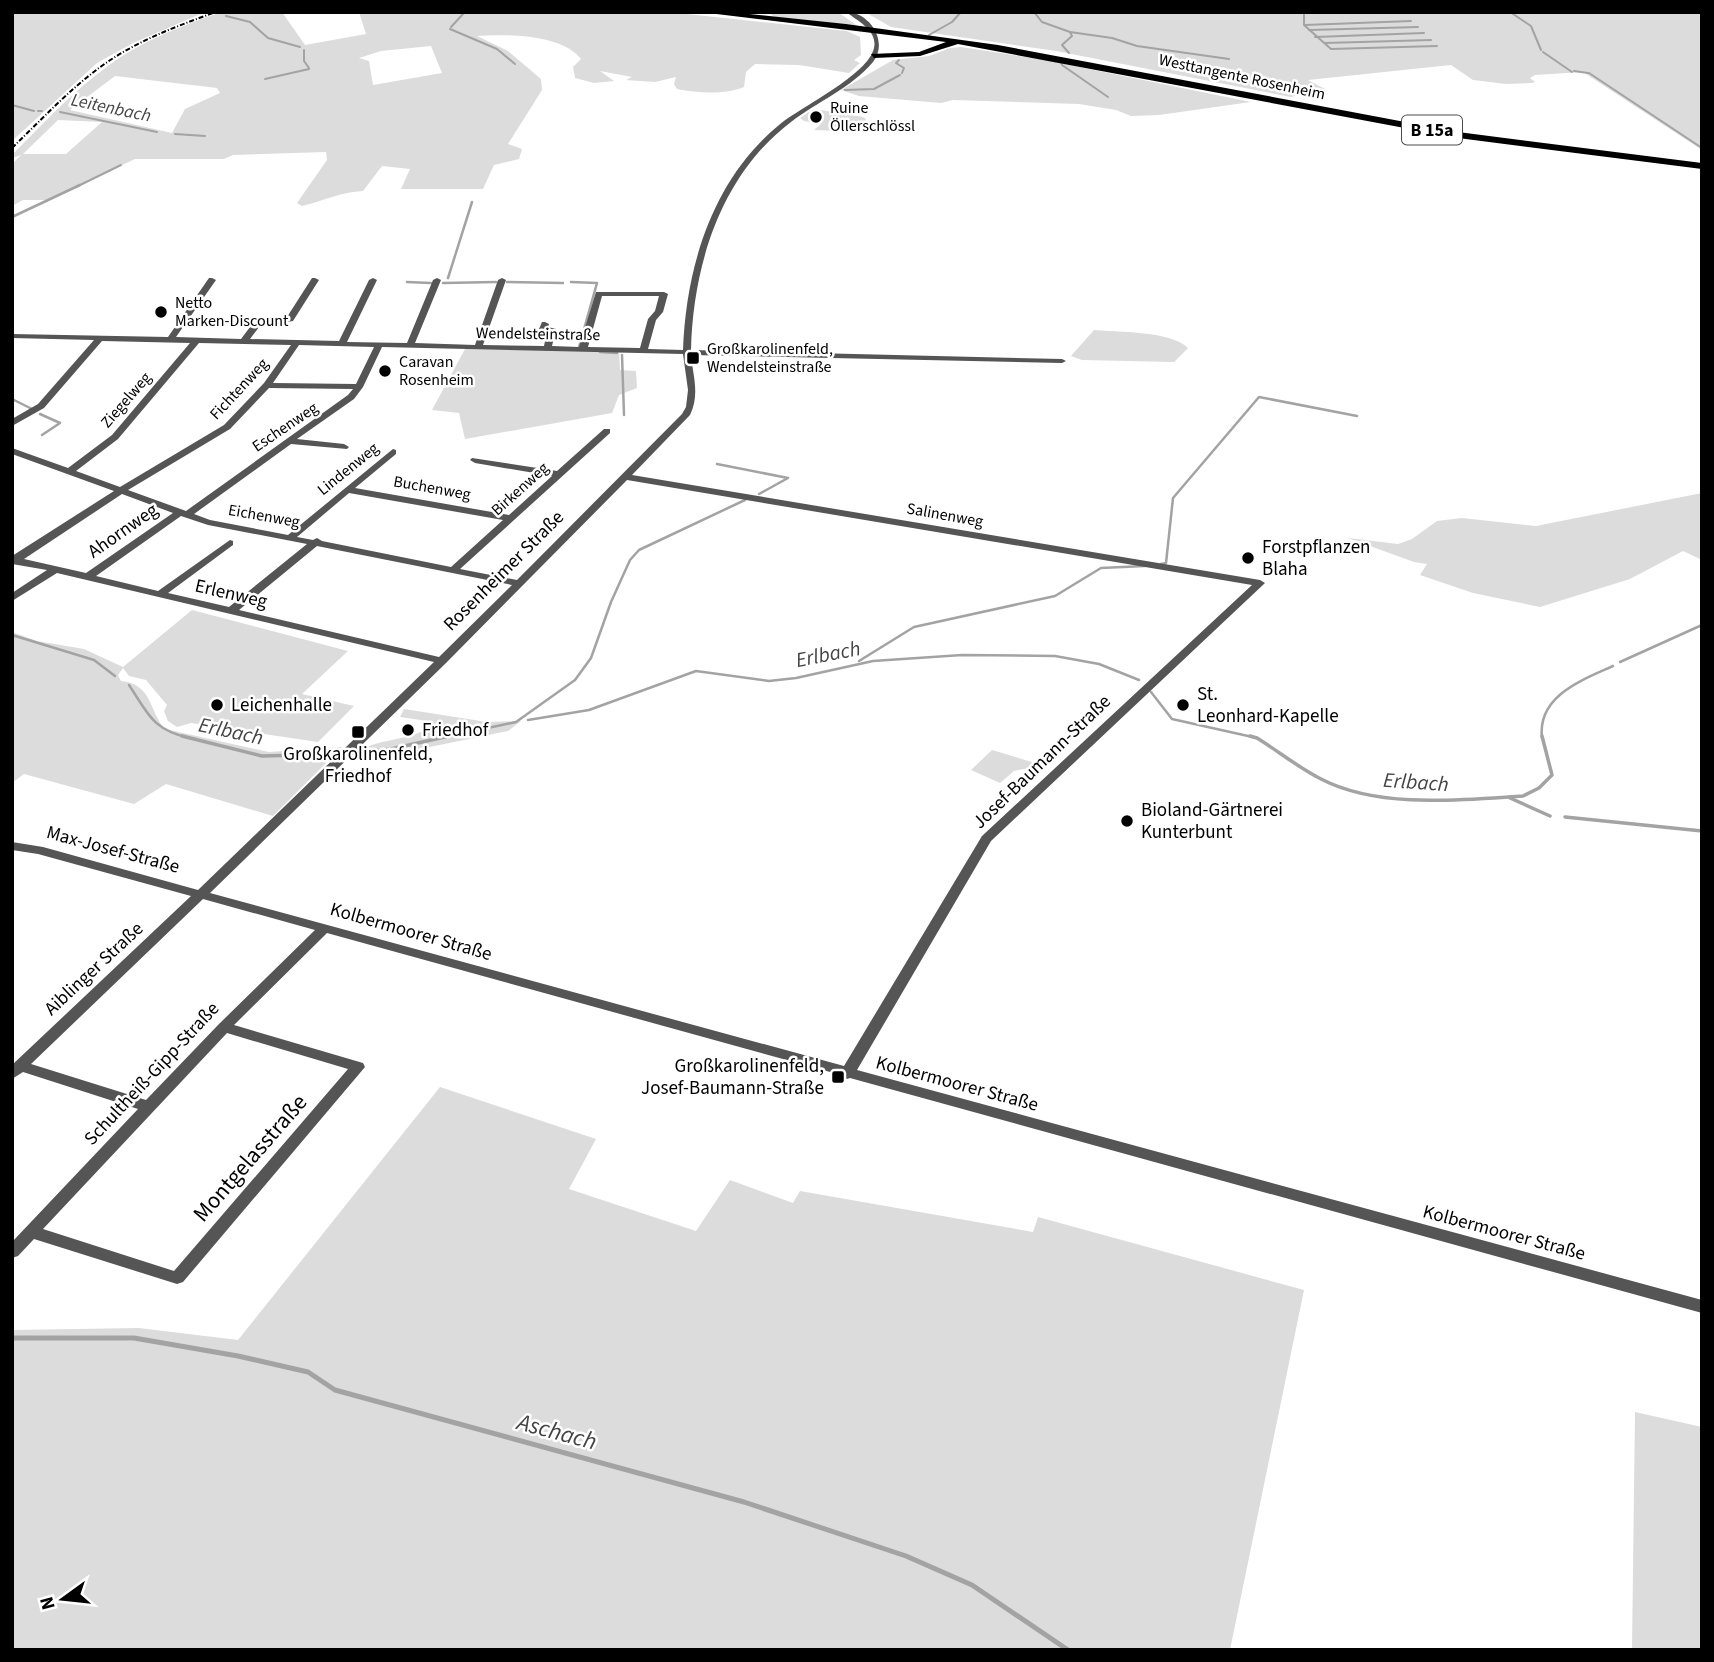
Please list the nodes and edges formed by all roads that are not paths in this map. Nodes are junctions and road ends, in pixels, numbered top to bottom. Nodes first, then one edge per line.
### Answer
1 (704, 12) edge
2 (753, 12) edge
3 (765, 12) edge
4 (849, 12) edge
5 (726, 14) junction
6 (776, 19) junction
7 (940, 41) junction
8 (874, 56) junction
9 (1702, 166) edge
10 (212, 280) dead end
11 (314, 280) dead end
12 (373, 280) dead end
13 (438, 280) dead end
14 (502, 280) dead end
15 (545, 324) dead end
16 (12, 336) edge
17 (100, 338) junction
18 (171, 339) junction
19 (197, 340) junction
20 (244, 341) junction
21 (297, 343) junction
22 (342, 344) junction
23 (379, 345) junction
24 (410, 345) junction
25 (478, 346) junction
26 (548, 348) junction
27 (583, 349) junction
28 (643, 351) junction
29 (687, 352) junction
30 (1062, 361) dead end
31 (267, 385) junction
32 (359, 387) junction
33 (12, 423) edge
34 (607, 431) dead end
35 (287, 442) junction
36 (344, 447) dead end
37 (12, 451) edge
38 (393, 452) dead end
39 (475, 460) dead end
40 (70, 471) junction
41 (559, 474) junction
42 (625, 477) junction
43 (123, 489) junction
44 (348, 490) junction
45 (184, 513) junction
46 (511, 518) junction
47 (291, 537) junction
48 (317, 541) junction
49 (230, 543) dead end
50 (13, 560) edge
51 (454, 569) junction
52 (54, 570) junction
53 (86, 578) junction
54 (518, 583) junction
55 (1260, 583) joint
56 (159, 595) junction
57 (12, 598) edge
58 (231, 611) junction
59 (442, 661) junction
60 (12, 846) edge
61 (204, 894) junction
62 (325, 928) junction
63 (224, 1027) junction
64 (16, 1070) edge
65 (847, 1074) junction
66 (150, 1107) junction
67 (32, 1232) junction
68 (13, 1251) edge
69 (1702, 1307) edge

1 - 5 highway
2 - 5 highway
3 - 6 highway
4 - 8 street
5 - 6 highway
6 - 7 highway
7 - 8 highway
7 - 9 highway, Westtangente Rosenheim / B 15a
8 - 29 street, Rosenheimer Straße
10 - 18 street
11 - 20 street
12 - 22 street
13 - 24 street
14 - 25 street
15 - 26 street
16 - 17 street, Wendelsteinstraße
17 - 18 street, Wendelsteinstraße
17 - 33 street
18 - 19 street, Wendelsteinstraße
19 - 20 street, Wendelsteinstraße
19 - 40 street, Ziegelweg
20 - 21 street, Wendelsteinstraße
21 - 22 street, Wendelsteinstraße
21 - 31 street, Fichtenweg
22 - 23 street, Wendelsteinstraße
23 - 24 street, Wendelsteinstraße
23 - 32 street, Eschenweg
24 - 25 street, Wendelsteinstraße
25 - 26 street, Wendelsteinstraße
26 - 27 street, Wendelsteinstraße
27 - 28 street, Wendelsteinstraße
27 - 28 street
28 - 29 street, Wendelsteinstraße
29 - 30 street, Wendelsteinstraße
29 - 42 street, Rosenheimer Straße
31 - 32 street
31 - 43 street, Fichtenweg
32 - 35 street, Eschenweg
34 - 41 street, Birkenweg
35 - 36 street
35 - 45 street, Eschenweg
37 - 40 street, Eichenweg
38 - 44 street, Lindenweg
39 - 41 street
40 - 43 street, Eichenweg
41 - 46 street, Birkenweg
42 - 54 street, Rosenheimer Straße
42 - 55 street, Salinenweg
43 - 45 street, Eichenweg
43 - 50 street, Fichtenweg
44 - 46 street, Buchenweg
44 - 47 street, Lindenweg
45 - 47 street, Eichenweg
45 - 53 street, Ahornweg
46 - 51 street, Birkenweg
47 - 48 street, Eichenweg
48 - 51 street, Eichenweg
48 - 58 street
49 - 56 street
50 - 52 street, Erlenweg
51 - 54 street, Eichenweg
52 - 53 street, Erlenweg
52 - 57 street
53 - 56 street, Erlenweg
54 - 59 street, Rosenheimer Straße
55 - 65 street, Josef-Baumann-Straße
56 - 58 street, Erlenweg
58 - 59 street, Erlenweg
59 - 61 street, Rosenheimer Straße
60 - 61 street, Max-Josef-Straße
61 - 62 street, Kolbermoorer Straße
61 - 64 street, Aiblinger Straße
62 - 63 street, Schultheiß-Gipp-Straße
62 - 65 street, Kolbermoorer Straße
63 - 66 street, Schultheiß-Gipp-Straße
63 - 67 street, Montgelasstraße
64 - 66 street
65 - 69 street, Kolbermoorer Straße
66 - 67 street, Schultheiß-Gipp-Straße
67 - 68 street, Schultheiß-Gipp-Straße

